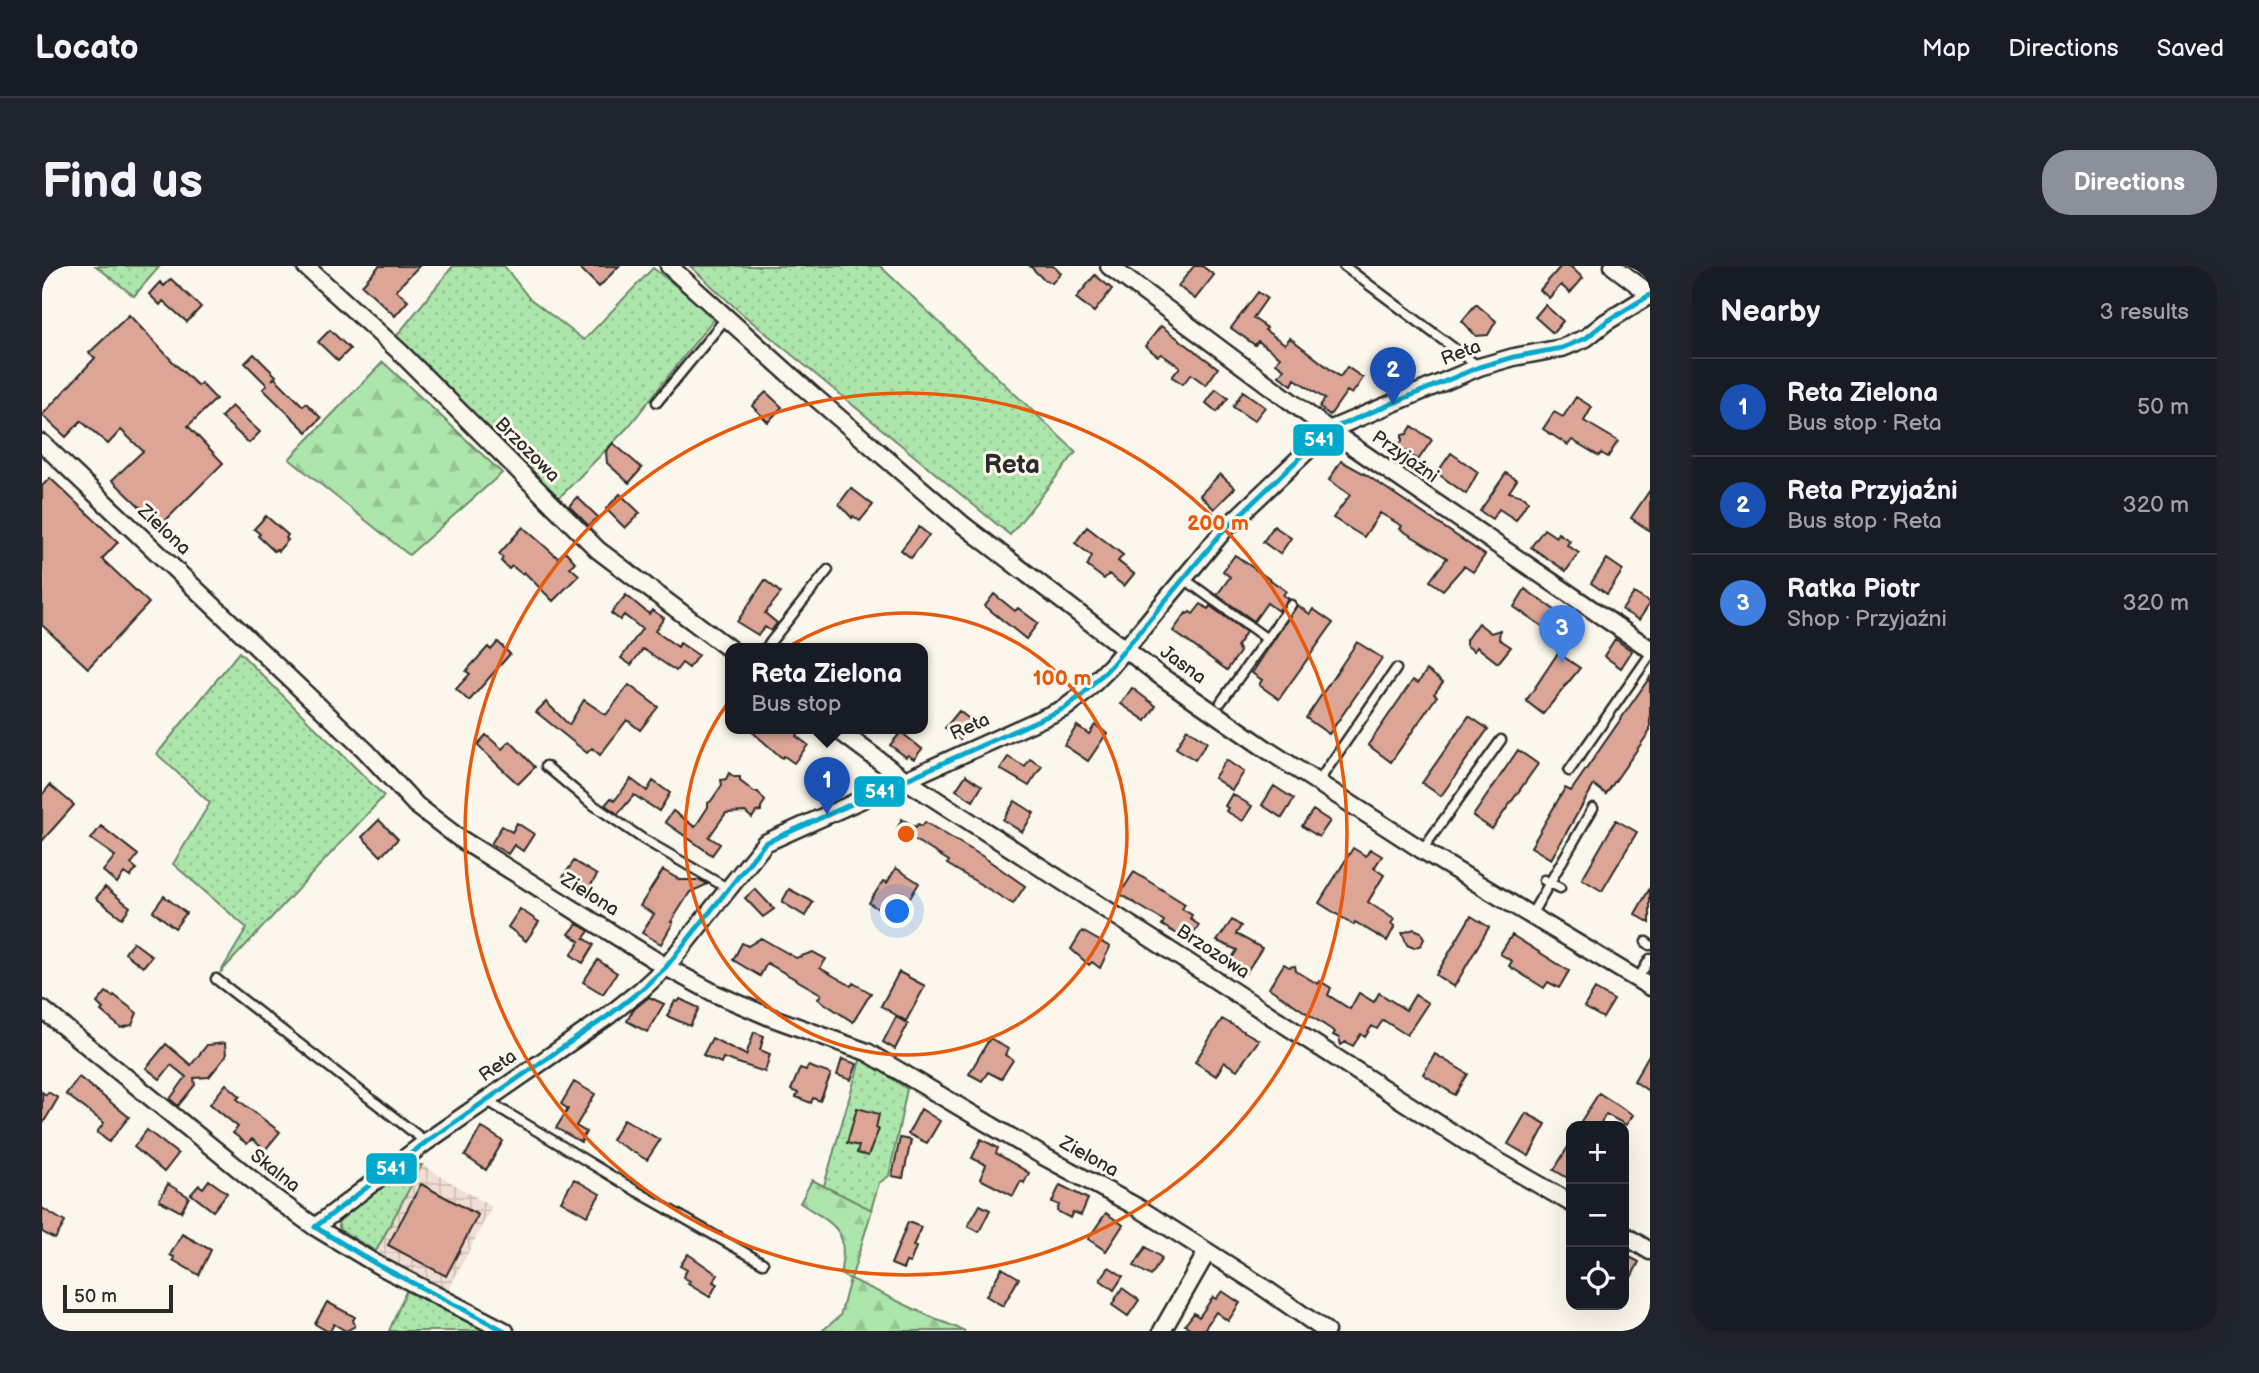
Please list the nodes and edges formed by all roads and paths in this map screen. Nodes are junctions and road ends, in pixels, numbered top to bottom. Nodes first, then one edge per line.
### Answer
1 (305, 266) edge
2 (669, 266) edge
3 (1109, 266) edge
4 (1344, 266) edge
5 (1613, 266) edge
6 (1650, 295) edge
7 (726, 318) junction
8 (1479, 367) junction
9 (657, 402) dead end
10 (1329, 430) junction
11 (42, 443) edge
12 (828, 570) dead end
13 (1183, 578) junction
14 (1291, 605) dead end
15 (1266, 639) junction
16 (770, 643) edge
17 (725, 645) edge
18 (1125, 649) junction
19 (1650, 649) edge
20 (1650, 655) edge
21 (1396, 669) dead end
22 (1221, 702) dead end
23 (844, 734) edge
24 (1500, 740) dead end
25 (546, 766) dead end
26 (1569, 771) dead end
27 (904, 779) junction
28 (1318, 782) junction
29 (1593, 808) dead end
30 (1436, 811) dead end
31 (1449, 818) junction
32 (1423, 850) junction
33 (1547, 882) junction
34 (727, 888) junction
35 (1560, 888) dead end
36 (1531, 915) junction
37 (1650, 959) edge
38 (666, 967) junction
39 (216, 978) dead end
40 (1644, 984) edge
41 (42, 1009) edge
42 (486, 1100) junction
43 (426, 1142) junction
44 (1566, 1200) edge
45 (315, 1227) junction
46 (1629, 1238) edge
47 (1650, 1251) edge
48 (1207, 1252) junction
49 (763, 1263) dead end
50 (505, 1331) edge
51 (1162, 1331) edge
52 (1325, 1331) edge

1 - 17 street, Brzozowa
2 - 7 street, Jasna
3 - 10 street, Przyjaźni
4 - 8 lane
5 - 6 street
6 - 8 street, Reta
7 - 9 lane
7 - 18 street, Jasna
8 - 10 street, Reta
10 - 13 street, Reta
10 - 19 street, Przyjaźni
11 - 38 street, Zielona
12 - 16 lane
13 - 15 lane
13 - 18 street, Reta
14 - 15 lane
15 - 22 lane
18 - 27 street, Reta
18 - 28 street, Jasna
20 - 26 lane
21 - 28 lane
23 - 27 street, Brzozowa
24 - 31 lane
25 - 34 lane
27 - 34 street, Reta
27 - 44 street, Brzozowa
28 - 32 street, Jasna
29 - 33 lane
30 - 31 lane
31 - 32 lane
32 - 36 street, Jasna
33 - 35 lane
33 - 36 lane
34 - 38 street, Reta
36 - 40 street, Jasna
37 - 40 lane
38 - 42 street, Reta
38 - 48 street, Zielona
39 - 43 lane
41 - 45 street, Skalna
42 - 43 street, Reta
42 - 49 lane
43 - 45 street, Reta
45 - 50 street, Skalna
46 - 47 street
48 - 51 street
48 - 52 street, Zielona

